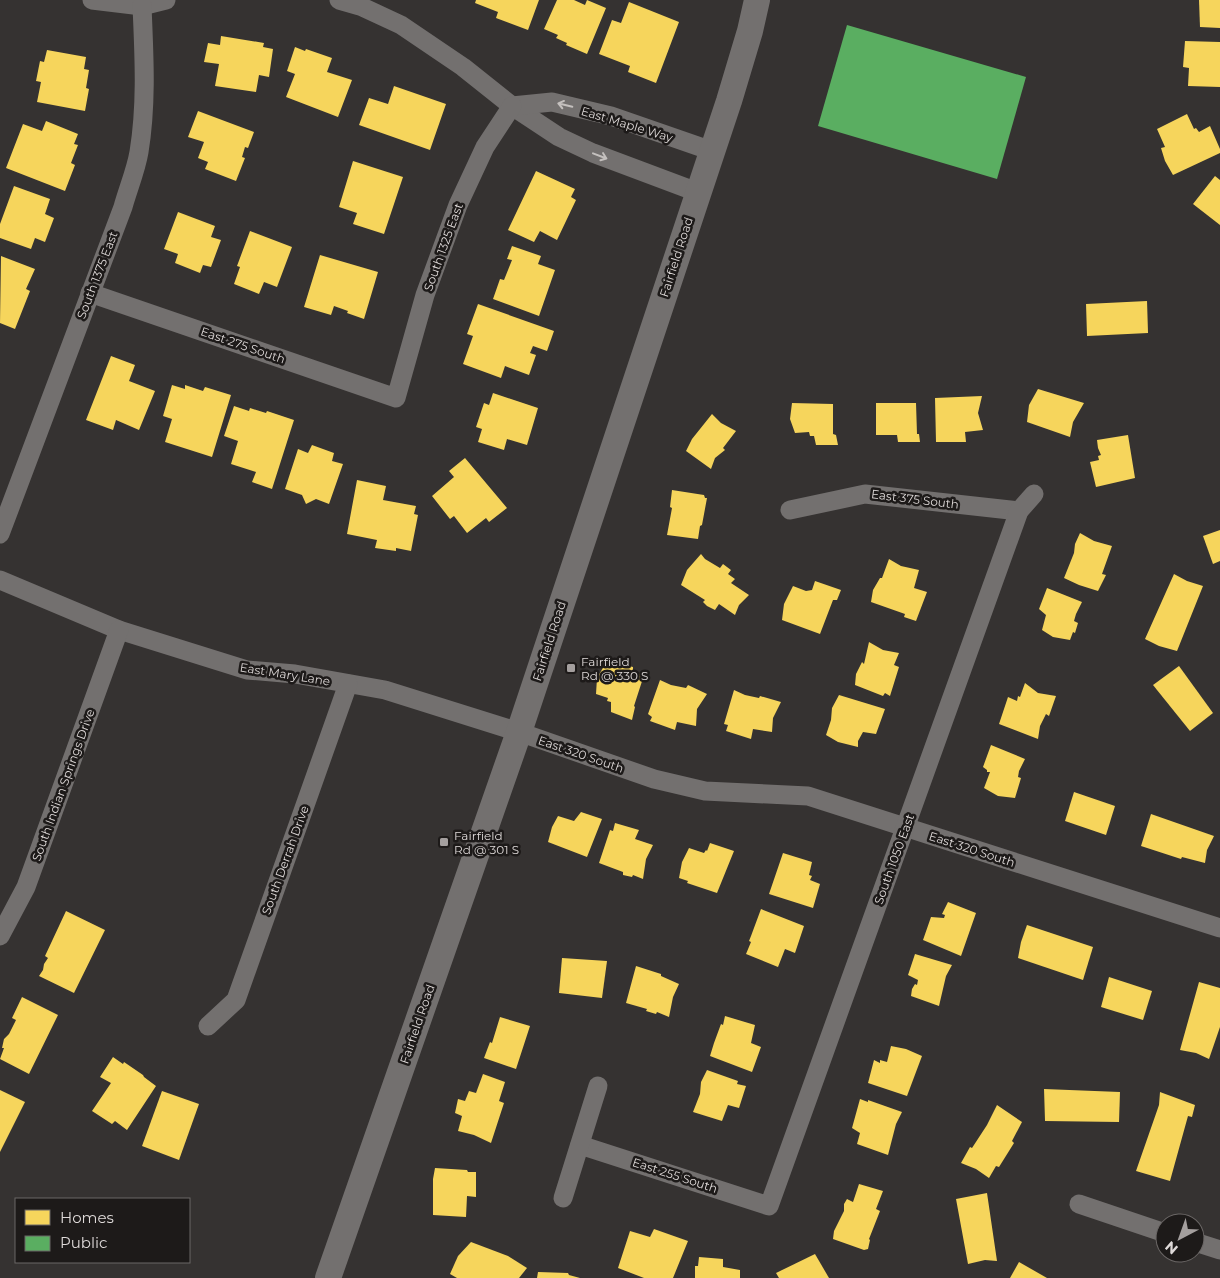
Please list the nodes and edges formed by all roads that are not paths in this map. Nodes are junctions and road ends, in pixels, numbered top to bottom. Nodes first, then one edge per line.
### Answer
1 (92, 0) edge
2 (166, 0) edge
3 (339, 0) edge
4 (757, 0) edge
5 (142, 6) junction
6 (512, 106) junction
7 (712, 151) junction
8 (697, 192) junction
9 (90, 292) junction
10 (396, 398) joint
11 (1034, 494) dead end
12 (790, 510) dead end
13 (1018, 511) junction
14 (0, 534) edge
15 (0, 580) edge
16 (119, 630) junction
17 (348, 684) junction
18 (519, 732) junction
19 (906, 828) junction
20 (1220, 928) edge
21 (0, 936) edge
22 (208, 1026) dead end
23 (598, 1086) dead end
24 (580, 1145) junction
25 (564, 1198) dead end
26 (1079, 1204) dead end
27 (769, 1206) joint
28 (1155, 1230) edge
29 (1205, 1245) edge
30 (1220, 1250) edge
31 (328, 1278) edge

1 - 5 street
2 - 5 street
3 - 6 street
4 - 7 street, Fairfield Road
5 - 9 street, South 1375 East
7 -> 6 street, East Maple Way
6 -> 8 street
6 - 10 street, South 1325 East
7 - 8 street, Fairfield Road
8 - 18 street, Fairfield Road
9 - 10 street, East 275 South
9 - 14 street, South 1375 East
11 - 13 street
12 - 13 street, East 375 South
13 - 19 street, South 1050 East
15 - 16 street, East Mary Lane
16 - 17 street, East Mary Lane
16 - 21 street, South Indian Springs Drive
17 - 18 street, East Mary Lane
17 - 22 street, South Derrah Drive
18 - 19 street, East 320 South
18 - 31 street, Fairfield Road
19 - 20 street, East 320 South
19 - 27 street, South 1050 East
23 - 24 street
24 - 25 street
24 - 27 street, East 255 South
26 - 28 street
29 - 30 street

